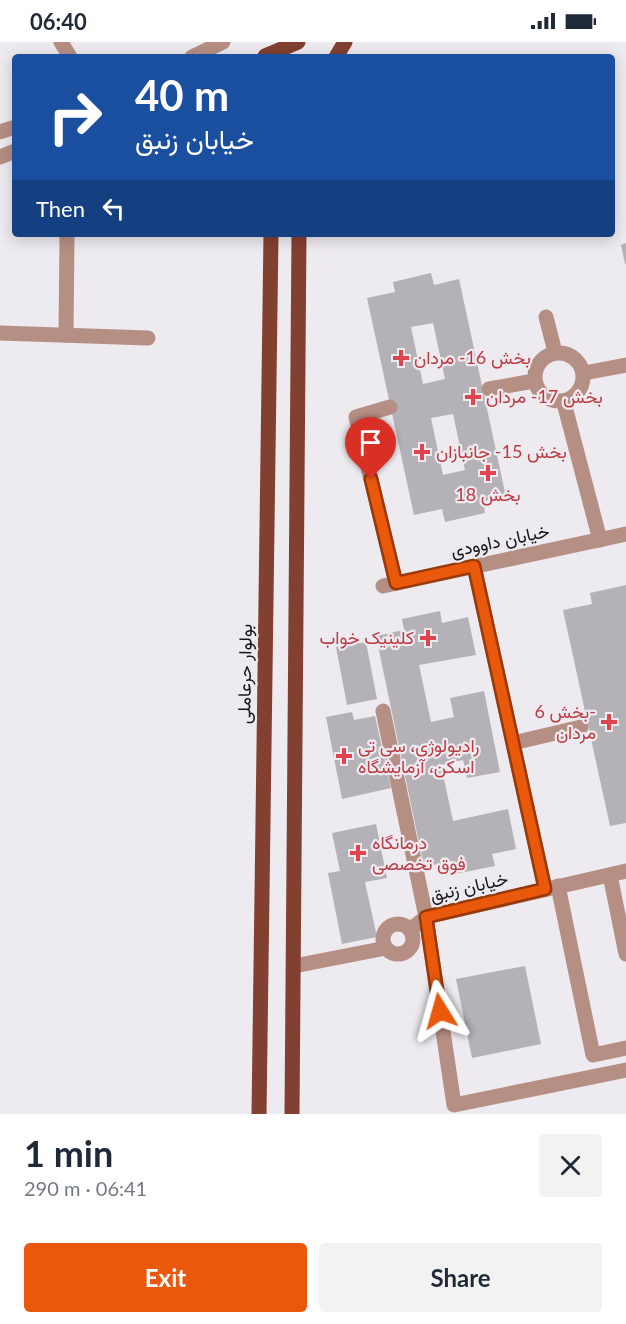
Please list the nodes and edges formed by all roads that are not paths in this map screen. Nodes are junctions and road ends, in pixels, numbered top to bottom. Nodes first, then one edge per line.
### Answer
1 (223, 42) edge
2 (298, 42) edge
3 (265, 53) edge
4 (198, 54) edge
5 (67, 237) edge
6 (271, 237) edge
7 (299, 237) edge
8 (546, 318) dead end
9 (0, 333) edge
10 (66, 335) junction
11 (148, 338) dead end
12 (555, 352) junction
13 (626, 365) edge
14 (584, 373) junction
15 (534, 381) junction
16 (489, 389) dead end
17 (564, 403) junction
18 (390, 407) dead end
19 (626, 534) edge
20 (600, 540) junction
21 (474, 566) junction
22 (383, 711) dead end
23 (581, 727) dead end
24 (513, 743) junction
25 (626, 871) edge
26 (610, 875) junction
27 (552, 888) junction
28 (426, 917) junction
29 (411, 929) junction
30 (386, 948) junction
31 (626, 954) edge
32 (294, 966) junction
33 (626, 1048) edge
34 (626, 1070) edge
35 (259, 1114) edge
36 (292, 1114) edge

1 - 4 street
2 - 3 main road
5 - 10 street
6 - 35 main road, بولوار حرعاملی
7 - 32 main road
8 - 12 street
9 - 10 street
10 - 11 street
12 - 14 street
12 - 15 street
13 - 14 street
14 - 17 street
15 - 16 street
15 - 17 street
17 - 20 street
18 - 21 street, خیابان داوودی
19 - 20 street, خیابان داوودی
20 - 21 street, خیابان داوودی
21 - 24 street
22 - 28 street
23 - 24 street
24 - 27 street
25 - 26 street, خیابان زنبق
26 - 27 street, خیابان زنبق
26 - 31 street
27 - 28 street, خیابان زنبق
27 - 33 street
28 - 29 street
28 - 34 street
29 - 30 street
29 - 30 street
30 - 32 street
32 - 36 main road

